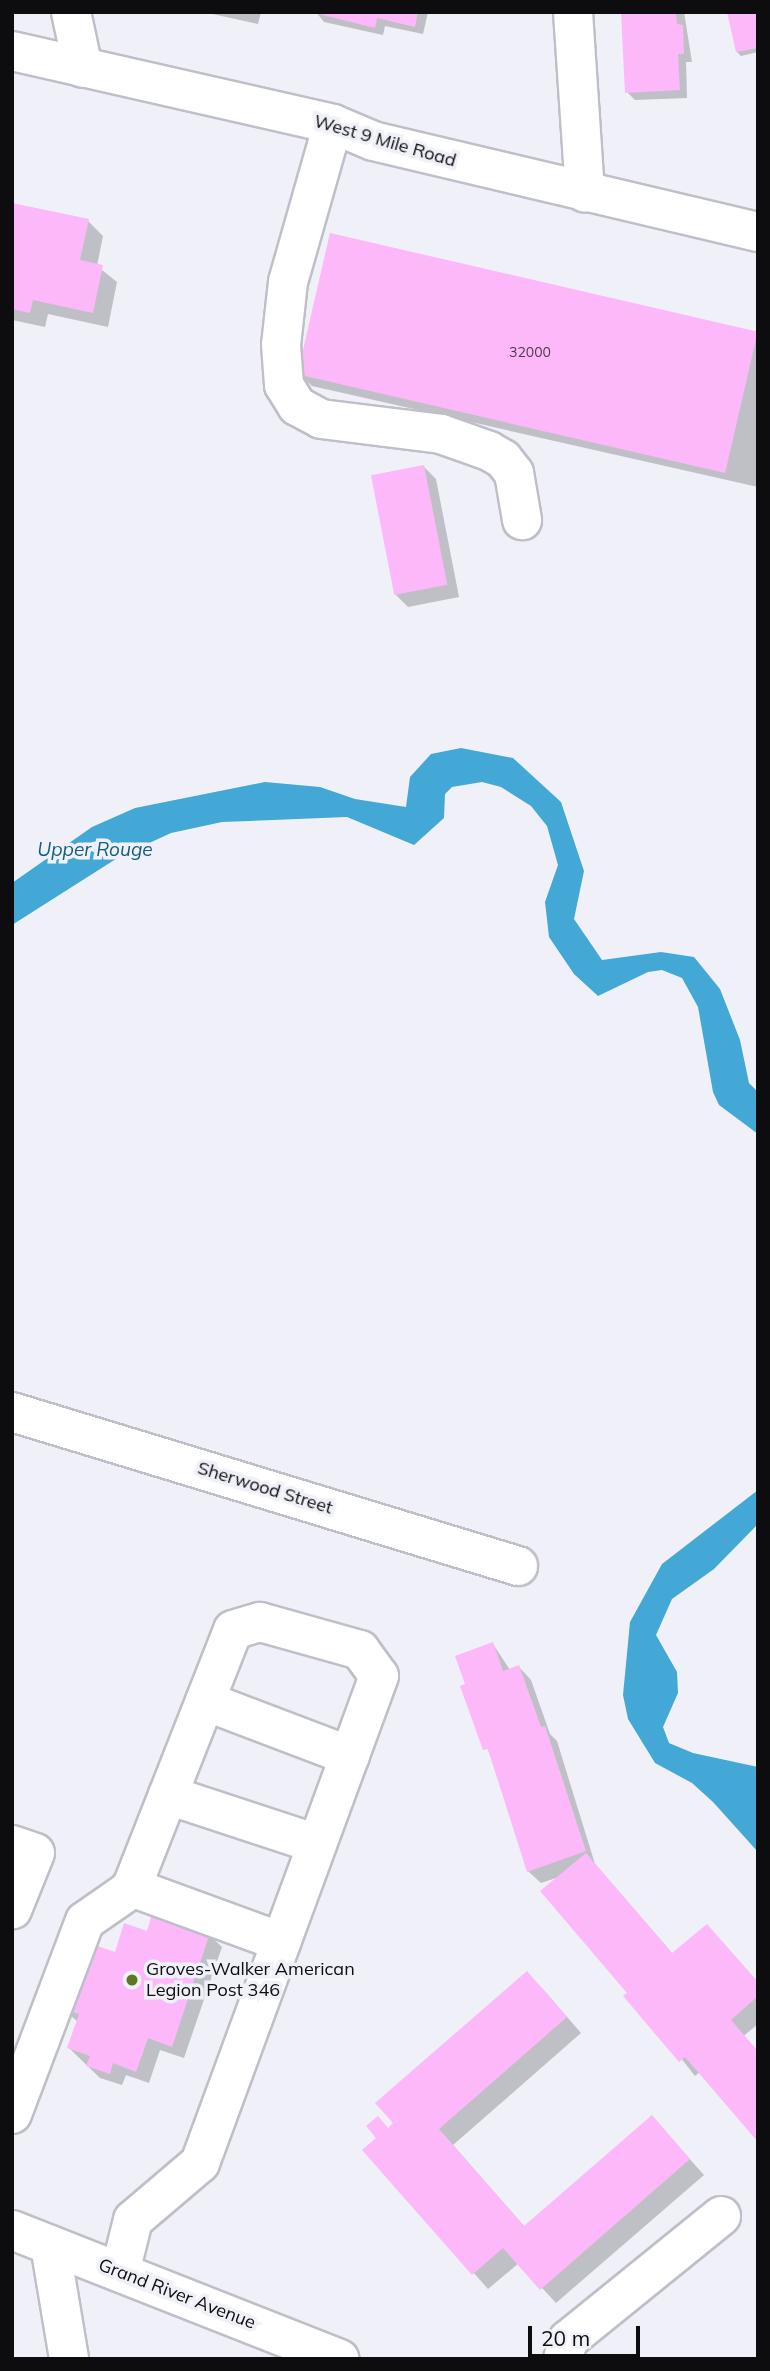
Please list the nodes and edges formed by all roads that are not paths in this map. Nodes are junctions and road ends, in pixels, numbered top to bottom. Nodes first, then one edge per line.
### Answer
1 (71, 12) edge
2 (573, 12) edge
3 (12, 51) edge
4 (83, 68) junction
5 (332, 124) junction
6 (586, 193) junction
7 (758, 232) edge
8 (522, 520) dead end
9 (12, 1412) edge
10 (518, 1566) dead end
11 (205, 1701) junction
12 (350, 1756) junction
13 (168, 1795) junction
14 (317, 1844) junction
15 (12, 1845) edge
16 (131, 1887) junction
17 (12, 1910) edge
18 (281, 1942) junction
19 (12, 2114) edge
20 (721, 2216) dead end
21 (12, 2230) edge
22 (50, 2245) junction
23 (120, 2272) junction
24 (323, 2356) edge
25 (69, 2359) edge
26 (563, 2359) edge

1 - 4 street
2 - 6 street
3 - 4 street, West 9 Mile Road
4 - 5 street, West 9 Mile Road
5 - 6 street, West 9 Mile Road
5 - 8 street
6 - 7 street, West 9 Mile Road
9 - 10 street, Sherwood Street
11 - 12 street
11 - 12 street
11 - 13 street
12 - 14 street
13 - 14 street
13 - 16 street
14 - 18 street
15 - 17 street
16 - 18 street
16 - 19 street
18 - 23 street
20 - 26 street
21 - 22 street, Grand River Avenue
22 - 23 street, Grand River Avenue
22 - 25 street
23 - 24 street, Grand River Avenue

